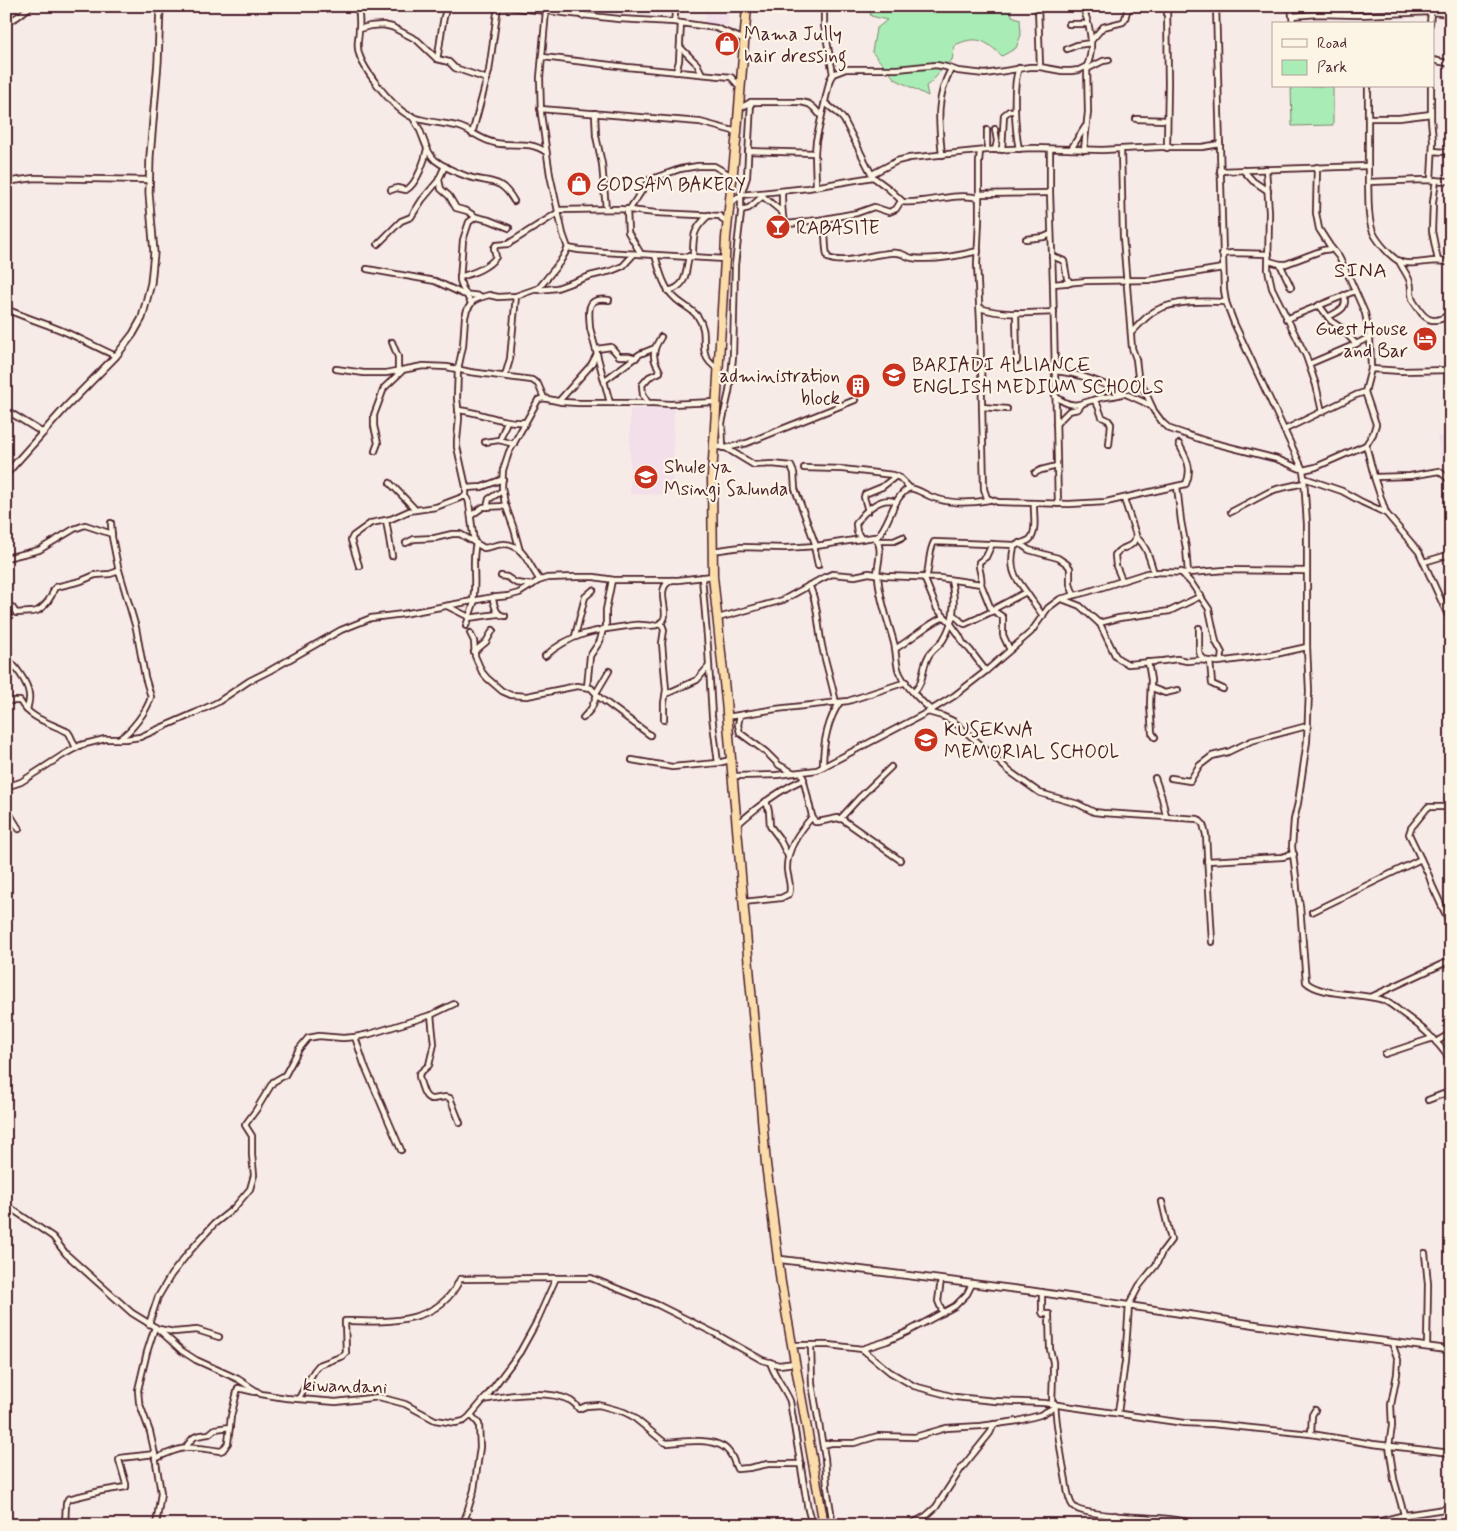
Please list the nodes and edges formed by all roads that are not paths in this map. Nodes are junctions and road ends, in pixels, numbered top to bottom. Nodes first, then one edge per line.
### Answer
1 (31, 6) edge
2 (160, 6) edge
3 (358, 6) edge
4 (447, 6) edge
5 (499, 6) edge
6 (584, 6) edge
7 (676, 6) edge
8 (747, 6) edge
9 (824, 6) edge
10 (1038, 6) edge
11 (1082, 6) edge
12 (1132, 6) edge
13 (1167, 6) edge
14 (1216, 6) edge
15 (1291, 6) edge
16 (546, 11) junction
17 (1430, 12) junction
18 (1451, 14) edge
19 (582, 16) junction
20 (1292, 16) junction
21 (674, 22) junction
22 (1293, 22) edge
23 (1430, 22) edge
24 (6, 23) edge
25 (681, 24) junction
26 (1069, 24) dead end
27 (1088, 24) junction
28 (360, 29) junction
29 (745, 40) junction
30 (1091, 42) junction
31 (680, 47) junction
32 (1067, 49) dead end
33 (543, 57) junction
34 (436, 60) junction
35 (1109, 60) dead end
36 (1434, 60) edge
37 (1451, 64) edge
38 (1040, 67) junction
39 (1019, 68) junction
40 (1087, 68) junction
41 (951, 69) junction
42 (676, 72) junction
43 (702, 74) junction
44 (833, 74) junction
45 (487, 79) junction
46 (740, 86) junction
47 (1368, 88) edge
48 (1431, 88) edge
49 (751, 102) junction
50 (825, 103) junction
51 (540, 109) junction
52 (739, 109) junction
53 (1016, 111) junction
54 (595, 113) junction
55 (1431, 114) junction
56 (412, 116) junction
57 (821, 116) junction
58 (1368, 118) junction
59 (1136, 120) dead end
60 (1167, 120) junction
61 (1086, 125) junction
62 (995, 129) dead end
63 (987, 130) dead end
64 (737, 132) junction
65 (472, 134) junction
66 (1220, 144) junction
67 (427, 147) junction
68 (1167, 148) junction
69 (1019, 149) junction
70 (1050, 149) junction
71 (1071, 149) junction
72 (988, 150) junction
73 (995, 150) junction
74 (1002, 150) junction
75 (1084, 150) junction
76 (1121, 150) junction
77 (980, 151) junction
78 (1432, 151) junction
79 (546, 152) junction
80 (748, 152) junction
81 (1445, 152) dead end
82 (815, 153) junction
83 (942, 155) junction
84 (445, 166) junction
85 (1368, 166) junction
86 (1317, 167) junction
87 (1266, 169) junction
88 (1243, 170) junction
89 (1220, 171) junction
90 (872, 175) junction
91 (732, 176) junction
92 (150, 180) junction
93 (439, 180) junction
94 (1433, 180) junction
95 (1451, 180) edge
96 (6, 182) edge
97 (1368, 182) junction
98 (816, 186) junction
99 (391, 190) dead end
100 (782, 191) junction
101 (1268, 191) junction
102 (1050, 193) junction
103 (762, 195) junction
104 (741, 196) junction
105 (978, 196) junction
106 (514, 201) dead end
107 (901, 201) junction
108 (729, 205) junction
109 (606, 209) junction
110 (628, 210) junction
111 (741, 210) junction
112 (558, 211) junction
113 (782, 212) junction
114 (709, 215) junction
115 (476, 217) junction
116 (819, 220) junction
117 (727, 224) junction
118 (509, 228) dead end
119 (1051, 234) junction
120 (1026, 239) dead end
121 (378, 244) dead end
122 (568, 248) junction
123 (1332, 249) junction
124 (978, 251) junction
125 (634, 254) junction
126 (641, 254) junction
127 (655, 254) junction
128 (1222, 254) junction
129 (1269, 254) junction
130 (691, 256) junction
131 (1052, 256) junction
132 (725, 259) junction
133 (1269, 261) junction
134 (1399, 261) junction
135 (1438, 261) junction
136 (1451, 263) edge
137 (1280, 264) junction
138 (1223, 268) junction
139 (367, 269) dead end
140 (460, 277) junction
141 (1127, 280) junction
142 (1070, 283) junction
143 (1054, 284) junction
144 (1291, 288) dead end
145 (536, 290) junction
146 (668, 291) junction
147 (1355, 291) junction
148 (467, 295) junction
149 (1344, 295) junction
150 (484, 296) junction
151 (516, 296) junction
152 (608, 300) dead end
153 (1226, 302) junction
154 (471, 303) junction
155 (1320, 305) junction
156 (980, 308) junction
157 (6, 309) edge
158 (1054, 312) junction
159 (1016, 313) junction
160 (1451, 314) edge
161 (1328, 317) junction
162 (1286, 319) junction
163 (1131, 332) junction
164 (1370, 337) junction
165 (661, 338) dead end
166 (392, 342) dead end
167 (1356, 344) junction
168 (655, 348) junction
169 (597, 351) junction
170 (116, 356) junction
171 (636, 358) junction
172 (1018, 361) dead end
173 (1309, 364) junction
174 (336, 369) dead end
175 (458, 369) junction
176 (718, 369) junction
177 (1371, 369) junction
178 (1451, 370) edge
179 (400, 371) junction
180 (1054, 371) junction
181 (506, 376) junction
182 (605, 380) junction
183 (1365, 392) junction
184 (1124, 393) junction
185 (1055, 396) junction
186 (544, 398) junction
187 (855, 400) dead end
188 (1094, 400) junction
189 (559, 401) junction
190 (716, 402) junction
191 (648, 403) junction
192 (610, 404) junction
193 (1082, 404) junction
194 (982, 407) junction
195 (1153, 408) junction
196 (1007, 409) dead end
197 (6, 410) edge
198 (458, 410) junction
199 (1322, 412) junction
200 (507, 421) junction
201 (525, 422) junction
202 (1056, 424) junction
203 (1284, 430) junction
204 (43, 433) junction
205 (500, 440) junction
206 (484, 442) dead end
207 (514, 444) junction
208 (1179, 444) dead end
209 (1109, 445) dead end
210 (1366, 445) junction
211 (713, 446) junction
212 (724, 448) junction
213 (375, 451) dead end
214 (1057, 466) junction
215 (804, 468) dead end
216 (1303, 470) junction
217 (1035, 473) dead end
218 (6, 474) edge
219 (896, 476) junction
220 (1374, 477) junction
221 (502, 479) junction
222 (1304, 480) junction
223 (1451, 481) edge
224 (390, 483) dead end
225 (1177, 486) junction
226 (466, 488) junction
227 (910, 488) junction
228 (502, 491) junction
229 (466, 496) junction
230 (1124, 499) junction
231 (989, 500) junction
232 (896, 502) junction
233 (1034, 503) junction
234 (1058, 504) junction
235 (506, 506) junction
236 (487, 507) junction
237 (414, 508) junction
238 (420, 510) junction
239 (868, 511) junction
240 (1231, 512) dead end
241 (405, 513) junction
242 (1386, 513) junction
243 (472, 515) junction
244 (386, 520) junction
245 (111, 523) dead end
246 (112, 534) junction
247 (902, 536) dead end
248 (1136, 537) junction
249 (861, 538) junction
250 (877, 540) junction
251 (475, 543) junction
252 (406, 544) dead end
253 (992, 544) junction
254 (1017, 544) junction
255 (815, 546) junction
256 (520, 551) junction
257 (712, 551) junction
258 (1451, 554) edge
259 (392, 556) dead end
260 (6, 558) edge
261 (1424, 562) junction
262 (818, 565) dead end
263 (359, 566) dead end
264 (119, 571) junction
265 (1307, 571) junction
266 (1154, 572) junction
267 (1181, 572) junction
268 (1188, 573) junction
269 (877, 574) junction
270 (501, 576) dead end
271 (713, 576) junction
272 (702, 577) junction
273 (925, 578) junction
274 (540, 580) junction
275 (612, 580) junction
276 (672, 580) junction
277 (951, 580) junction
278 (1122, 580) junction
279 (981, 584) junction
280 (533, 585) junction
281 (809, 585) junction
282 (593, 590) dead end
283 (1026, 592) junction
284 (1074, 595) junction
285 (1201, 596) junction
286 (492, 597) junction
287 (1060, 599) junction
288 (474, 600) junction
289 (447, 606) junction
290 (6, 607) edge
291 (992, 610) junction
292 (1448, 613) edge
293 (498, 614) junction
294 (953, 615) junction
295 (505, 616) dead end
296 (1043, 616) junction
297 (944, 617) junction
298 (469, 618) junction
299 (717, 618) junction
300 (661, 622) junction
301 (1451, 622) edge
302 (951, 623) junction
303 (1099, 623) junction
304 (466, 626) dead end
305 (1199, 628) dead end
306 (604, 629) junction
307 (493, 630) dead end
308 (470, 633) dead end
309 (575, 636) junction
310 (1307, 647) junction
311 (895, 649) junction
312 (1010, 650) junction
313 (474, 652) junction
314 (545, 656) dead end
315 (6, 658) edge
316 (1208, 661) junction
317 (1221, 661) junction
318 (12, 662) junction
319 (1148, 662) junction
320 (6, 665) edge
321 (709, 666) junction
322 (986, 671) junction
323 (609, 672) dead end
324 (906, 682) junction
325 (587, 687) junction
326 (1152, 688) junction
327 (1222, 689) dead end
328 (1178, 690) dead end
329 (914, 692) junction
330 (597, 694) junction
331 (666, 694) junction
332 (6, 701) edge
333 (838, 703) junction
334 (27, 710) junction
335 (929, 711) junction
336 (740, 715) junction
337 (583, 718) dead end
338 (727, 718) junction
339 (664, 720) dead end
340 (1307, 726) junction
341 (650, 735) dead end
342 (1154, 737) dead end
343 (118, 739) junction
344 (76, 748) junction
345 (1451, 759) edge
346 (632, 760) dead end
347 (730, 760) junction
348 (718, 763) junction
349 (892, 766) dead end
350 (824, 767) junction
351 (1451, 771) edge
352 (794, 773) junction
353 (802, 773) junction
354 (733, 776) junction
355 (1155, 778) dead end
356 (1171, 778) dead end
357 (804, 779) junction
358 (6, 787) edge
359 (766, 801) junction
360 (1451, 807) edge
361 (6, 808) edge
362 (1166, 816) junction
363 (812, 817) junction
364 (840, 819) junction
365 (737, 825) junction
366 (19, 829) dead end
367 (1294, 854) junction
368 (788, 856) junction
369 (1421, 859) junction
370 (900, 860) dead end
371 (1207, 861) junction
372 (743, 902) junction
373 (1312, 912) dead end
374 (1451, 926) edge
375 (1212, 942) dead end
376 (1451, 960) edge
377 (1370, 998) junction
378 (454, 1004) dead end
379 (431, 1015) junction
380 (1451, 1033) edge
381 (355, 1037) junction
382 (1434, 1040) junction
383 (1385, 1054) dead end
384 (1451, 1061) edge
385 (1451, 1091) edge
386 (1428, 1100) dead end
387 (460, 1123) dead end
388 (400, 1150) dead end
389 (1162, 1202) dead end
390 (6, 1204) edge
391 (1425, 1253) dead end
392 (777, 1259) junction
393 (556, 1278) junction
394 (941, 1280) junction
395 (972, 1284) junction
396 (1042, 1292) junction
397 (1129, 1305) junction
398 (943, 1313) junction
399 (149, 1324) junction
400 (157, 1328) junction
401 (219, 1337) dead end
402 (1392, 1343) junction
403 (792, 1345) junction
404 (811, 1346) junction
405 (1427, 1347) junction
406 (862, 1349) junction
407 (1451, 1350) edge
408 (770, 1362) junction
409 (795, 1363) junction
410 (261, 1394) junction
411 (299, 1398) junction
412 (483, 1400) junction
413 (1054, 1405) junction
414 (1315, 1410) dead end
415 (1118, 1413) junction
416 (471, 1415) junction
417 (994, 1424) junction
418 (230, 1427) junction
419 (1311, 1434) junction
420 (823, 1445) junction
421 (1389, 1446) junction
422 (186, 1447) junction
423 (1451, 1453) edge
424 (155, 1456) junction
425 (801, 1464) junction
426 (1451, 1508) edge
427 (1115, 1515) junction
428 (1405, 1515) junction
429 (1157, 1521) edge
430 (65, 1525) edge
431 (156, 1525) edge
432 (462, 1525) edge
433 (812, 1525) edge
434 (824, 1525) edge
435 (833, 1525) edge
436 (909, 1525) edge
437 (1118, 1525) edge
438 (1205, 1525) edge
439 (1364, 1525) edge
440 (1408, 1525) edge

1 - 24 street
2 - 92 street
3 - 28 street
4 - 34 street
5 - 16 street
5 - 45 street
6 - 19 street
7 - 21 street
8 - 29 highway
9 - 44 street
10 - 38 street
11 - 27 street
12 - 30 street
13 - 60 street
14 - 66 street
15 - 20 street
16 - 19 street
16 - 33 street
17 - 18 street
17 - 20 street
17 - 23 street
19 - 21 street
20 - 22 street
21 - 25 street
25 - 29 street
25 - 31 street
26 - 27 street
27 - 30 street
28 - 34 street
28 - 56 street
29 - 46 highway
30 - 32 street
30 - 40 street
31 - 42 street
31 - 43 street
33 - 42 street
33 - 51 street
34 - 45 street
35 - 40 street
36 - 37 street
38 - 39 street
38 - 40 street
39 - 41 street
39 - 53 street
40 - 61 street
41 - 44 street
41 - 83 street
42 - 43 street
43 - 46 street
44 - 50 street
45 - 65 street
46 - 52 highway
47 - 58 street
48 - 55 street
49 - 52 street
49 - 57 street
49 - 80 street
50 - 57 street
50 - 90 street
51 - 54 street
51 - 79 street
52 - 64 highway
53 - 69 street
53 - 74 street
54 - 64 street
54 - 109 street
55 - 58 street
55 - 78 street
56 - 65 street
56 - 67 street
57 - 82 street
58 - 85 street
59 - 60 street
60 - 68 street
61 - 71 street
61 - 75 street
62 - 73 street
63 - 72 street
64 - 91 highway
65 - 79 street
66 - 68 street
66 - 89 street
67 - 84 street
67 - 99 street
68 - 76 street
69 - 70 street
69 - 74 street
70 - 71 street
70 - 102 street
71 - 75 street
72 - 73 street
72 - 77 street
73 - 74 street
75 - 76 street
76 - 141 street
77 - 83 street
77 - 105 street
78 - 81 street
78 - 94 street
79 - 112 street
80 - 82 street
80 - 104 street
82 - 98 street
83 - 90 street
84 - 93 street
84 - 106 street
85 - 86 street
85 - 97 street
86 - 87 street
86 - 123 street
87 - 88 street
87 - 101 street
88 - 89 street
88 - 101 street
89 - 128 street
90 - 98 street
90 - 107 street
91 - 108 highway
91 - 110 street
92 - 96 street
92 - 170 street
93 - 115 street
93 - 121 street
94 - 95 street
94 - 97 street
94 - 135 street
97 - 134 street
98 - 100 street
100 - 103 street
100 - 113 street
101 - 129 street
102 - 105 street
102 - 119 street
103 - 104 street
103 - 111 street
103 - 113 street
104 - 108 street
104 - 111 street
105 - 107 street
105 - 124 street
107 - 116 street
108 - 117 highway
109 - 110 street
109 - 112 street
110 - 114 street
110 - 126 street
111 - 212 street
112 - 122 street
112 - 140 street
113 - 116 street
114 - 117 street
114 - 130 street
115 - 118 street
115 - 140 street
116 - 124 street
117 - 132 highway
119 - 120 street
119 - 131 street
122 - 125 street
122 - 145 street
123 - 137 street
123 - 147 street
124 - 156 street
125 - 126 street
125 - 145 street
126 - 127 street
127 - 130 street
127 - 146 street
128 - 129 street
128 - 138 street
129 - 133 street
130 - 132 street
130 - 146 street
131 - 142 street
131 - 143 street
132 - 176 highway
133 - 137 street
133 - 162 street
134 - 135 street
134 - 160 street
135 - 136 street
137 - 144 street
138 - 141 street
138 - 153 street
139 - 148 street
140 - 148 street
141 - 142 street
141 - 163 street
142 - 143 street
143 - 158 street
145 - 151 street
146 - 176 street
147 - 149 street
147 - 164 street
148 - 150 street
148 - 154 street
149 - 155 street
149 - 161 street
150 - 151 street
150 - 154 street
151 - 181 street
152 - 169 street
153 - 163 street
153 - 203 street
154 - 175 street
155 - 161 street
155 - 162 street
156 - 159 street
156 - 194 street
157 - 170 street
158 - 159 street
158 - 180 street
159 - 172 street
161 - 167 street
162 - 173 street
163 - 195 street
164 - 167 street
164 - 177 street
165 - 168 street
166 - 179 street
167 - 173 street
168 - 171 street
168 - 191 street
169 - 171 street
169 - 182 street
169 - 189 street
170 - 204 street
171 - 182 street
173 - 199 street
174 - 179 street
175 - 179 street
175 - 181 street
175 - 198 street
176 - 190 highway
177 - 178 street
177 - 183 street
179 - 213 street
180 - 184 street
180 - 185 street
181 - 186 street
182 - 192 street
183 - 199 street
183 - 210 street
184 - 188 street
184 - 195 street
185 - 193 street
185 - 202 street
186 - 189 street
186 - 201 street
187 - 212 street
188 - 193 street
188 - 209 street
189 - 192 street
190 - 191 street
190 - 211 highway
191 - 192 street
193 - 202 street
194 - 196 street
194 - 231 street
195 - 216 street
197 - 204 street
198 - 200 street
198 - 226 street
199 - 203 street
200 - 201 street
200 - 205 street
201 - 207 street
202 - 214 street
203 - 216 street
204 - 218 street
205 - 206 street
205 - 207 street
207 - 221 street
208 - 225 street
210 - 216 street
210 - 220 street
211 - 212 street
211 - 257 highway
212 - 255 street
214 - 217 street
214 - 234 street
215 - 219 street
216 - 222 street
219 - 227 street
219 - 239 street
220 - 223 street
220 - 242 street
221 - 226 street
221 - 228 street
222 - 240 street
222 - 242 street
222 - 265 street
224 - 237 street
225 - 230 street
225 - 268 street
226 - 229 street
227 - 231 street
227 - 232 street
228 - 235 street
228 - 236 street
229 - 238 street
229 - 243 street
230 - 234 street
230 - 248 street
231 - 233 street
232 - 239 street
232 - 250 street
233 - 234 street
233 - 254 street
235 - 236 street
235 - 256 street
236 - 243 street
237 - 238 street
237 - 241 street
238 - 241 street
239 - 249 street
241 - 244 street
242 - 261 street
243 - 251 street
244 - 259 street
244 - 263 street
245 - 246 street
246 - 260 street
246 - 264 street
247 - 250 street
248 - 266 street
248 - 278 street
249 - 250 street
249 - 255 street
250 - 269 street
251 - 252 street
251 - 256 street
251 - 288 street
253 - 254 street
253 - 273 street
253 - 279 street
254 - 283 street
254 - 284 street
255 - 257 street
255 - 262 street
256 - 274 street
257 - 271 highway
258 - 261 street
261 - 292 street
264 - 290 street
264 - 343 street
265 - 268 street
265 - 310 street
266 - 267 street
266 - 278 street
267 - 268 street
267 - 285 street
269 - 273 street
269 - 281 street
269 - 311 street
270 - 280 street
271 - 272 street
271 - 299 highway
272 - 276 street
272 - 321 street
273 - 277 street
273 - 297 street
274 - 275 street
274 - 280 street
275 - 276 street
275 - 306 street
276 - 300 street
277 - 279 street
277 - 294 street
278 - 284 street
279 - 291 street
280 - 286 street
281 - 299 street
281 - 333 street
282 - 309 street
283 - 291 street
283 - 296 street
284 - 287 street
285 - 303 street
285 - 317 street
286 - 288 street
286 - 293 street
287 - 296 street
287 - 303 street
288 - 289 street
288 - 298 street
289 - 298 street
289 - 343 street
291 - 294 street
291 - 312 street
292 - 301 street
293 - 295 street
293 - 298 street
294 - 302 street
296 - 312 street
297 - 302 street
297 - 311 street
298 - 304 street
299 - 338 highway
300 - 306 street
300 - 331 street
302 - 322 street
302 - 329 street
303 - 319 street
305 - 316 street
306 - 309 street
306 - 325 street
307 - 313 street
308 - 313 street
309 - 314 street
310 - 317 street
310 - 340 street
311 - 324 street
312 - 322 street
313 - 325 street
315 - 318 street
316 - 317 street
316 - 319 street
316 - 327 street
318 - 320 street
318 - 334 street
319 - 326 street
321 - 331 street
321 - 348 street
322 - 335 street
323 - 330 street
324 - 329 street
324 - 333 street
325 - 330 street
326 - 328 street
326 - 342 street
329 - 335 street
330 - 337 street
330 - 341 street
331 - 339 street
332 - 334 street
333 - 336 street
333 - 350 street
334 - 344 street
335 - 350 street
335 - 362 street
336 - 338 street
336 - 352 street
338 - 347 highway
340 - 356 street
340 - 367 street
343 - 344 street
344 - 358 street
345 - 351 street
346 - 348 street
347 - 348 street
347 - 354 highway
349 - 364 street
350 - 353 street
352 - 353 street
352 - 354 street
353 - 357 street
354 - 365 highway
355 - 362 street
357 - 359 street
357 - 363 street
359 - 365 street
359 - 368 street
360 - 369 street
361 - 366 street
362 - 371 street
363 - 364 street
363 - 368 street
364 - 370 street
365 - 372 highway
367 - 371 street
367 - 377 street
368 - 372 street
369 - 373 street
369 - 374 street
371 - 375 street
372 - 392 highway
376 - 377 street
377 - 382 street
378 - 379 street
379 - 381 street
379 - 387 street
380 - 382 street
381 - 388 street
381 - 399 street
382 - 383 street
382 - 384 street
385 - 386 street
389 - 397 street
390 - 399 street, kiwandani
391 - 405 street
392 - 394 street
392 - 403 highway
393 - 408 street
393 - 411 street
393 - 412 street
394 - 395 street
394 - 398 street
395 - 396 street
395 - 398 street
396 - 397 street
396 - 413 street
397 - 402 street
397 - 415 street
398 - 406 street
399 - 400 street, kiwandani
400 - 401 street
400 - 410 street, kiwandani
400 - 424 street
402 - 405 street
402 - 421 street
403 - 404 street
403 - 409 highway
404 - 406 street
404 - 420 street
405 - 407 street
406 - 413 street
408 - 409 street
408 - 425 street
409 - 434 highway
410 - 411 street, kiwandani
410 - 418 street
411 - 416 street, kiwandani
412 - 416 street
412 - 425 street
413 - 415 street
413 - 417 street
413 - 427 street
414 - 419 street
415 - 419 street
416 - 432 street
417 - 420 street
417 - 436 street
418 - 422 street
418 - 422 street
419 - 421 street
420 - 435 street
421 - 423 street
421 - 428 street
422 - 424 street
424 - 430 street
424 - 431 street
425 - 433 street
426 - 428 street
427 - 429 street
427 - 437 street
428 - 439 street
428 - 440 street
429 - 438 street

